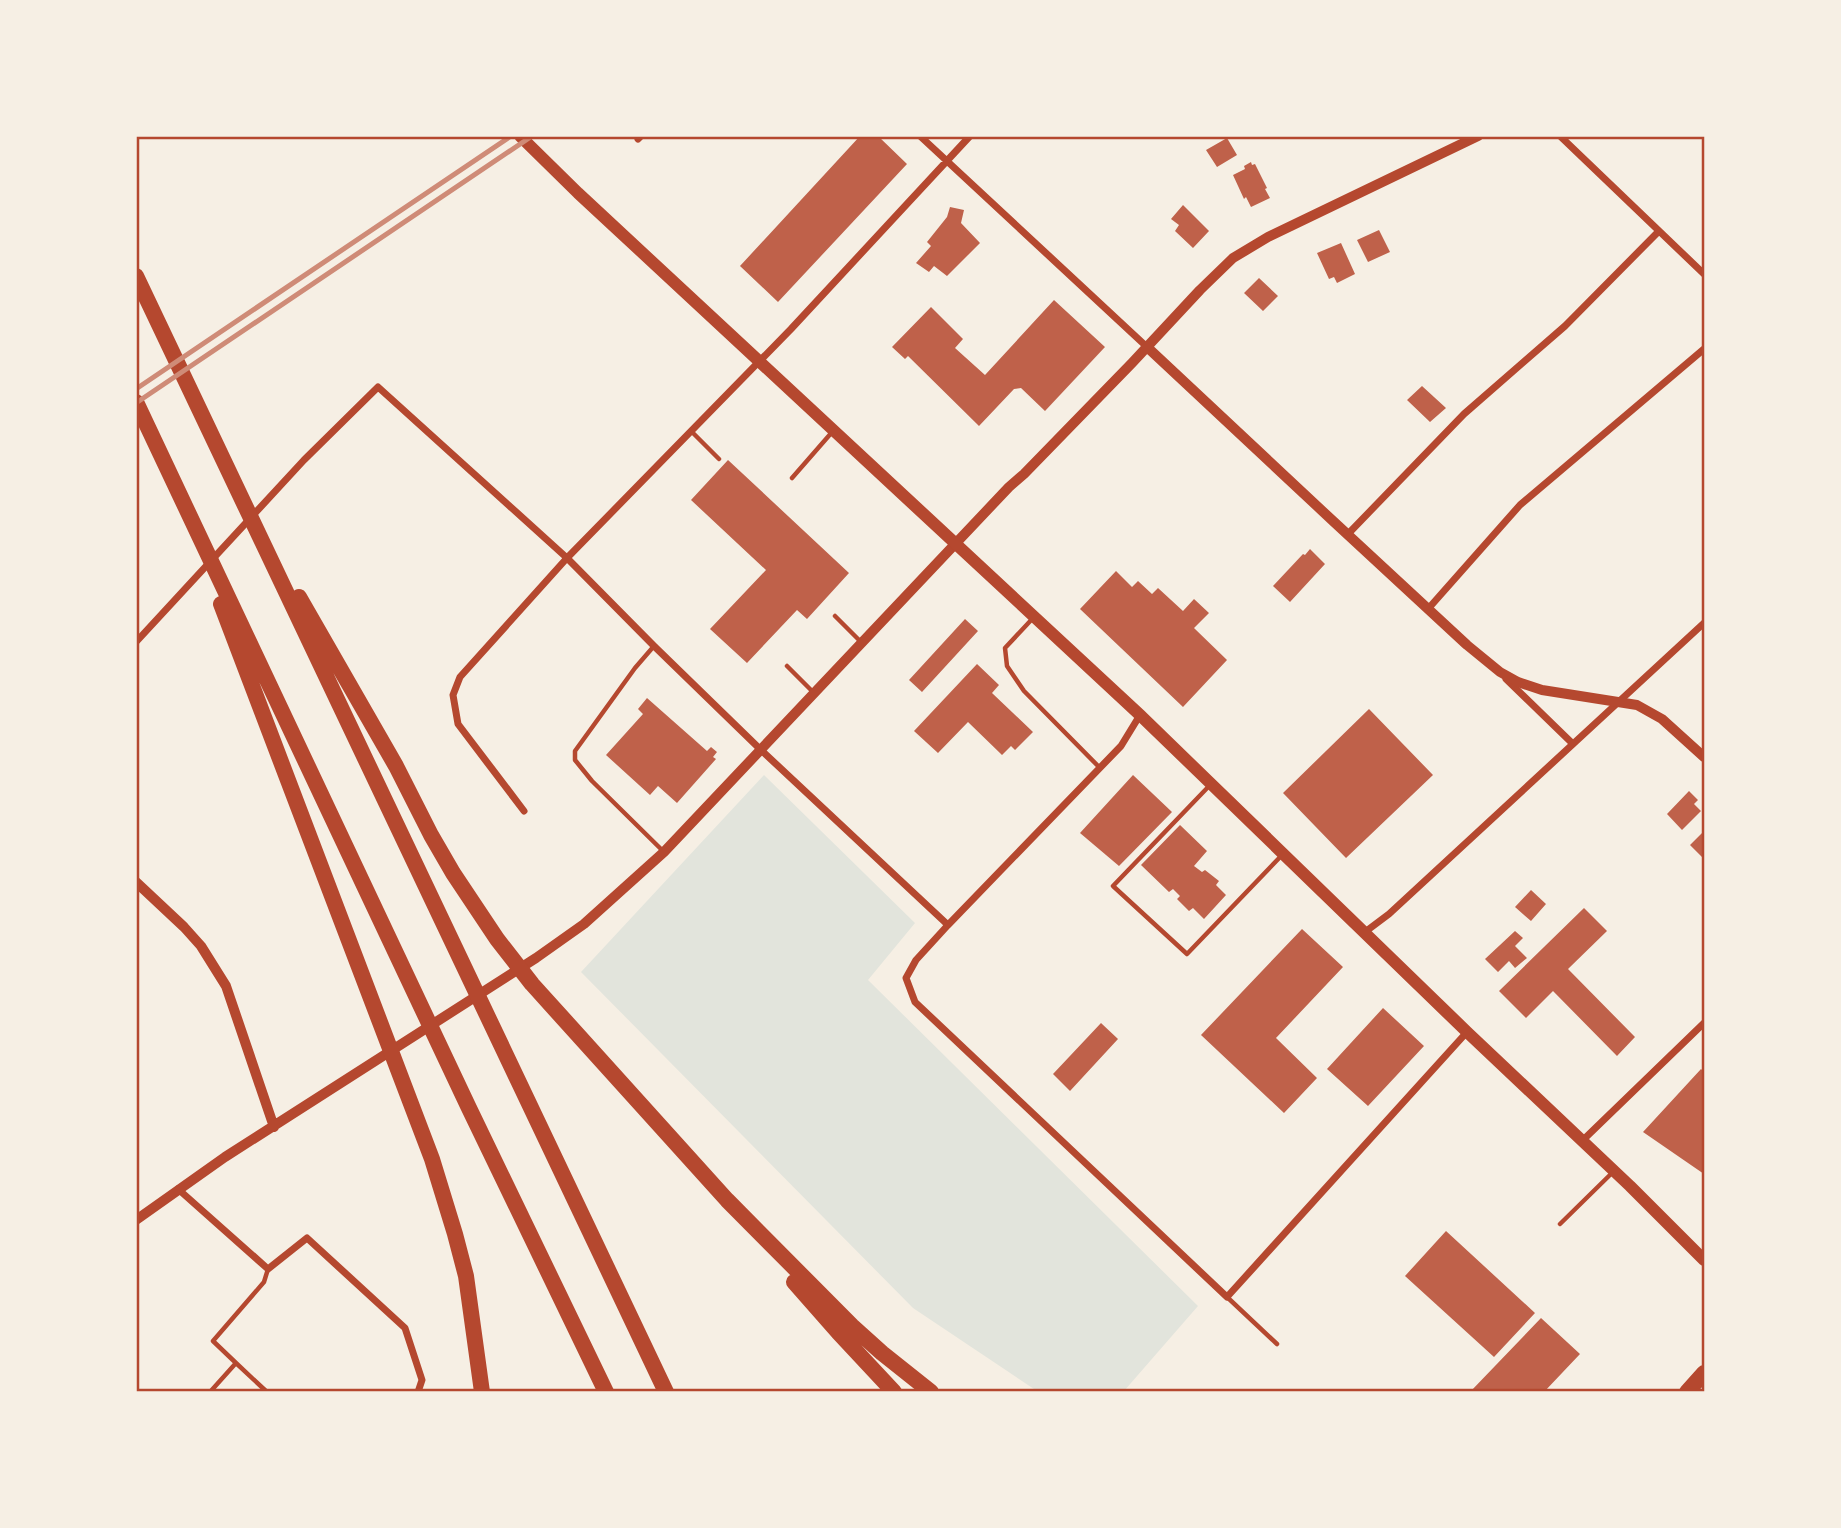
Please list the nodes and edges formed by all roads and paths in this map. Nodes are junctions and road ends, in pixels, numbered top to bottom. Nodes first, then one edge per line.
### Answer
1 (520, 136) edge
2 (919, 136) edge
3 (970, 136) edge
4 (1478, 136) edge
5 (1560, 136) edge
6 (946, 162) junction
7 (1659, 231) junction
8 (1704, 274) edge
9 (136, 276) edge
10 (1147, 347) junction
11 (1704, 349) edge
12 (759, 361) junction
13 (136, 402) edge
14 (691, 431) junction
15 (834, 431) junction
16 (719, 459) dead end
17 (792, 478) dead end
18 (236, 488) junction
19 (178, 491) junction
20 (1348, 534) junction
21 (956, 545) junction
22 (567, 558) junction
23 (1428, 609) junction
24 (835, 617) dead end
25 (1034, 617) junction
26 (1704, 623) edge
27 (137, 642) edge
28 (862, 643) junction
29 (654, 646) junction
30 (787, 666) dead end
31 (1493, 667) junction
32 (814, 693) junction
33 (1620, 701) junction
34 (1140, 715) junction
35 (1573, 744) junction
36 (761, 750) junction
37 (1704, 757) edge
38 (1100, 768) junction
39 (1211, 784) junction
40 (524, 811) dead end
41 (664, 852) junction
42 (1284, 854) junction
43 (136, 883) edge
44 (948, 925) junction
45 (1364, 932) junction
46 (1704, 1023) edge
47 (1467, 1032) junction
48 (274, 1126) junction
49 (1582, 1141) junction
50 (1614, 1171) junction
51 (178, 1189) junction
52 (727, 1200) junction
53 (136, 1220) edge
54 (1560, 1224) dead end
55 (1704, 1260) edge
56 (268, 1269) junction
57 (466, 1276) junction
58 (1227, 1297) junction
59 (1277, 1344) dead end
60 (236, 1363) junction
61 (1704, 1373) edge
62 (210, 1391) edge
63 (267, 1391) edge
64 (418, 1391) edge
65 (472, 1391) edge
66 (482, 1391) edge
67 (606, 1391) edge
68 (666, 1391) edge
69 (894, 1391) edge
70 (931, 1391) edge
71 (1688, 1391) edge

1 - 12 main road
2 - 6 street
3 - 6 street
4 - 10 street
5 - 7 street
6 - 10 street
6 - 12 street
7 - 8 street
7 - 20 street
9 - 18 highway
10 - 20 street
10 - 21 street
11 - 23 street
12 - 14 street
12 - 15 main road
13 - 19 highway
14 - 16 lane
14 - 22 street
15 - 17 lane
15 - 21 main road
18 - 52 highway
18 - 68 highway
19 - 57 highway
19 - 67 highway
20 - 23 street
21 - 25 main road
21 - 28 street
22 - 27 street
22 - 29 street
22 - 40 street
23 - 31 street
24 - 28 lane
25 - 34 main road
25 - 38 lane
26 - 33 street
28 - 32 street
29 - 36 street
29 - 41 lane
30 - 32 lane
31 - 33 street
31 - 35 street
32 - 36 street
33 - 35 street
33 - 37 street
34 - 38 street
34 - 39 main road
35 - 45 street
36 - 41 street
36 - 44 street
38 - 44 street
39 - 42 main road
39 - 42 lane
41 - 48 street
42 - 45 main road
43 - 48 street
44 - 58 street
45 - 47 main road
46 - 49 street
47 - 49 main road
47 - 58 street
48 - 51 street
49 - 50 main road
50 - 54 lane
50 - 55 main road
51 - 53 street
51 - 56 street
52 - 69 highway
52 - 70 highway
56 - 60 lane
56 - 64 street
57 - 65 highway
57 - 66 highway
58 - 59 lane
60 - 62 lane
60 - 63 lane
61 - 71 highway

